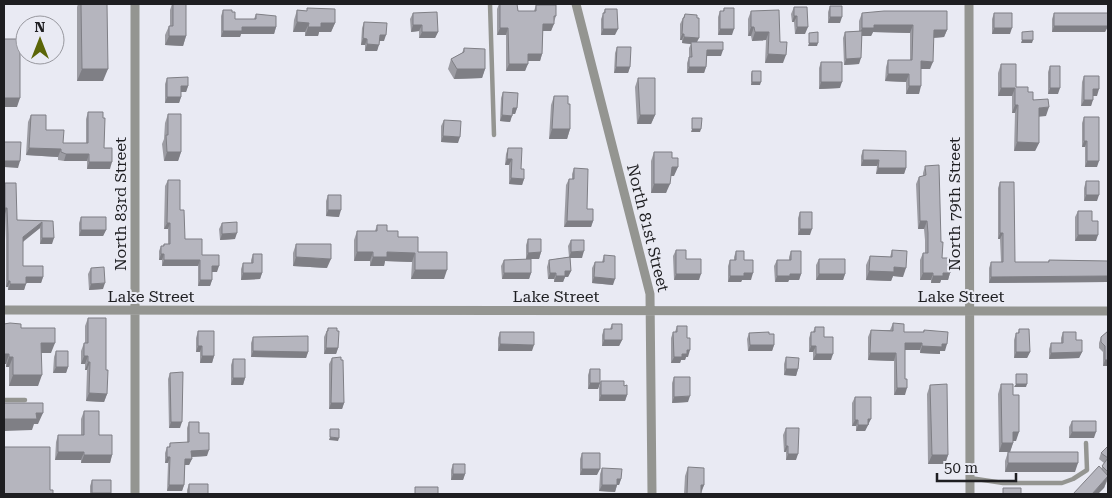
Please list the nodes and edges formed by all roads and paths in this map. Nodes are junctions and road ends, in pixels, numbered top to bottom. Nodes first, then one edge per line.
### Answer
1 (135, 4) edge
2 (490, 4) edge
3 (576, 4) edge
4 (969, 4) edge
5 (494, 135) dead end
6 (4, 310) edge
7 (135, 311) junction
8 (652, 311) junction
9 (969, 311) junction
10 (1108, 311) edge
11 (4, 400) edge
12 (25, 400) dead end
13 (1086, 443) dead end
14 (1087, 470) junction
15 (1096, 474) edge
16 (970, 478) junction
17 (135, 494) edge
18 (652, 494) edge
19 (970, 494) edge

1 - 7 street, North 83rd Street
2 - 5 lane
3 - 8 street, North 81st Street
4 - 9 street, North 79th Street
6 - 7 street, Lake Street
7 - 8 street, Lake Street
7 - 17 street, North 83rd Street
8 - 9 street, Lake Street
8 - 18 street, North 81st Street
9 - 10 street, Lake Street
9 - 16 street, North 79th Street
11 - 12 lane
13 - 14 lane
14 - 15 lane
14 - 16 lane
16 - 19 street, North 79th Street

